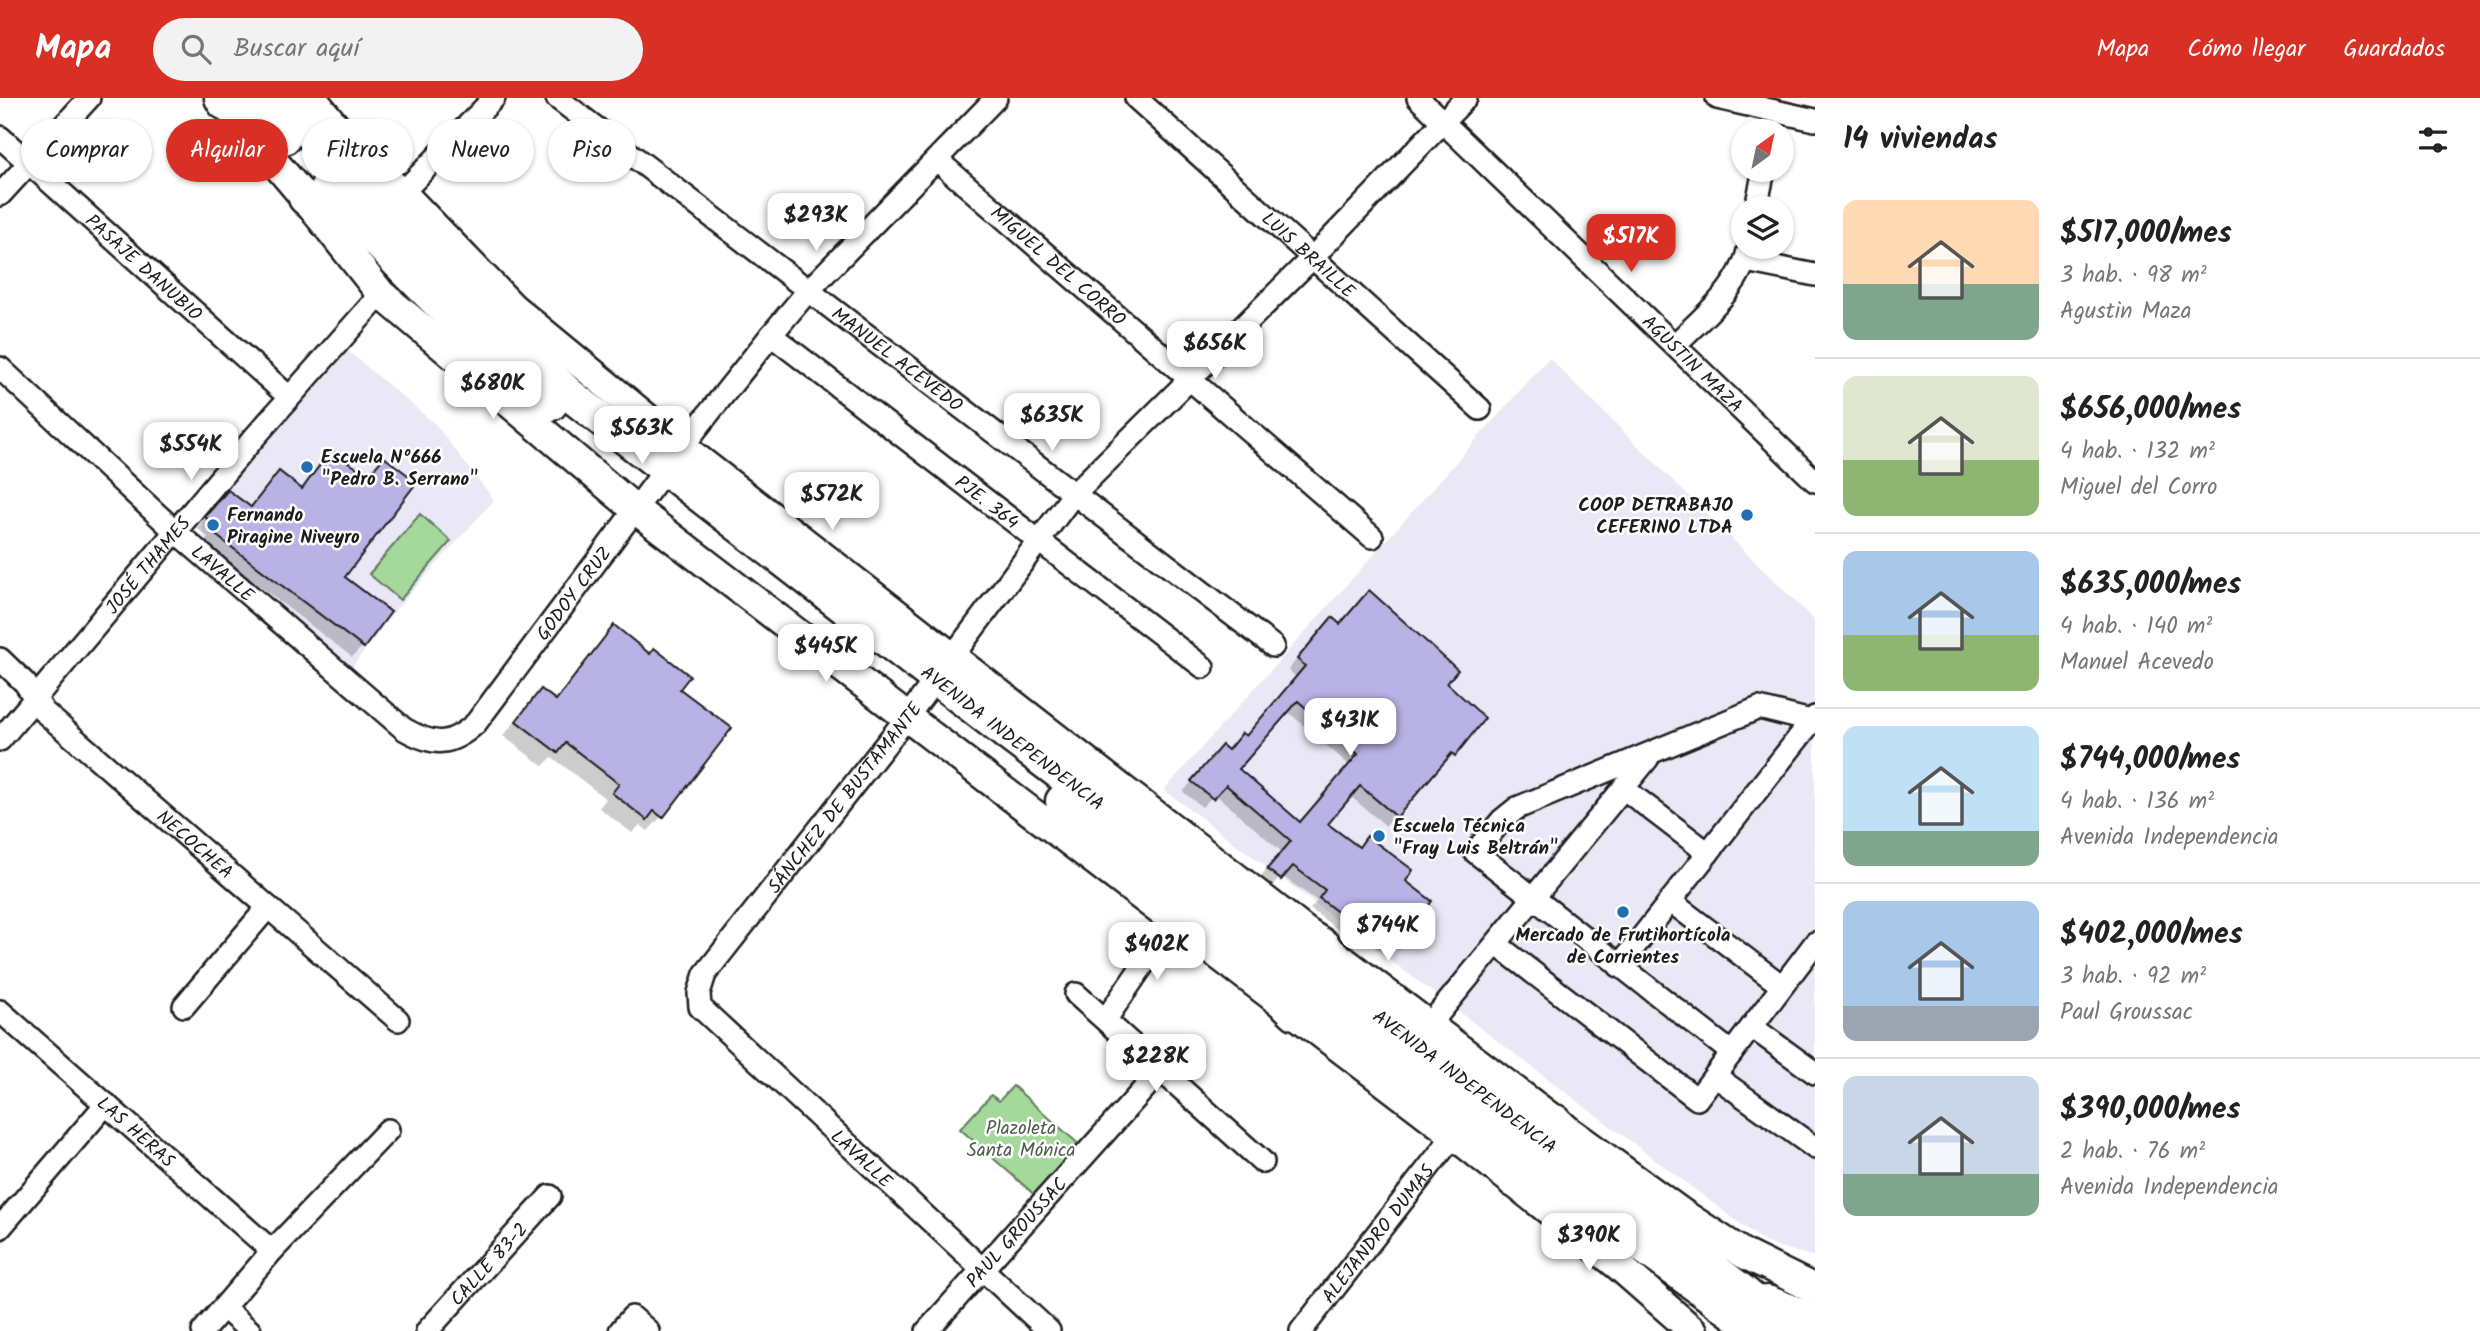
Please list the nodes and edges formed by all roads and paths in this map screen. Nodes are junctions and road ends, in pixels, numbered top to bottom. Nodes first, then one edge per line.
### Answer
1 (89, 98) edge
2 (279, 98) edge
3 (312, 98) edge
4 (494, 98) edge
5 (557, 98) edge
6 (996, 98) edge
7 (1136, 98) edge
8 (1418, 98) edge
9 (1466, 98) edge
10 (1717, 98) edge
11 (229, 99) edge
12 (1775, 114) edge
13 (69, 119) edge
14 (329, 119) edge
15 (1815, 120) edge
16 (1443, 122) junction
17 (0, 137) edge
18 (21, 156) edge
19 (937, 160) junction
20 (21, 171) edge
21 (49, 182) edge
22 (375, 182) edge
23 (390, 182) edge
24 (402, 193) junction
25 (0, 195) edge
26 (305, 198) junction
27 (1312, 258) junction
28 (1745, 259) edge
29 (1763, 259) edge
30 (1815, 275) edge
31 (807, 292) junction
32 (381, 294) junction
33 (477, 307) junction
34 (771, 335) junction
35 (1675, 345) junction
36 (0, 368) edge
37 (516, 375) junction
38 (1189, 377) junction
39 (289, 397) junction
40 (1480, 410) dead end
41 (659, 478) junction
42 (1815, 481) edge
43 (1073, 495) junction
44 (176, 532) junction
45 (1372, 537) dead end
46 (1037, 539) junction
47 (1273, 646) dead end
48 (0, 659) edge
49 (1203, 667) dead end
50 (930, 686) junction
51 (35, 698) junction
52 (1814, 720) edge
53 (462, 736) joint
54 (0, 740) edge
55 (1651, 755) junction
56 (1623, 788) junction
57 (1096, 814) junction
58 (1709, 853) junction
59 (1534, 898) junction
60 (1670, 901) junction
61 (268, 907) junction
62 (1173, 921) junction
63 (1815, 943) edge
64 (1496, 944) junction
65 (1324, 946) junction
66 (1619, 966) junction
67 (705, 974) joint
68 (1782, 986) junction
69 (1076, 994) dead end
70 (184, 1006) dead end
71 (0, 1011) edge
72 (1295, 1013) junction
73 (1105, 1019) junction
74 (398, 1020) dead end
75 (1430, 1024) junction
76 (1752, 1027) junction
77 (1732, 1053) junction
78 (1161, 1070) junction
79 (1815, 1073) edge
80 (1715, 1076) junction
81 (106, 1104) junction
82 (1555, 1121) junction
83 (388, 1130) dead end
84 (1454, 1135) junction
85 (1815, 1148) edge
86 (1263, 1162) dead end
87 (1514, 1181) junction
88 (550, 1196) dead end
89 (0, 1228) edge
90 (272, 1251) junction
91 (1684, 1262) junction
92 (983, 1271) junction
93 (1815, 1289) edge
94 (1741, 1290) junction
95 (224, 1308) junction
96 (1815, 1320) edge
97 (203, 1331) edge
98 (250, 1331) edge
99 (427, 1331) edge
100 (927, 1331) edge
101 (1049, 1331) edge
102 (1301, 1331) edge
103 (1693, 1331) edge
104 (1758, 1331) edge
105 (1790, 1331) edge

1 - 13 street
2 - 33 highway, AVENIDA INDEPENDENCIA
3 - 14 main road, AVENIDA INDEPENDENCIA
4 - 24 street
5 - 31 street, MANUEL ACEVEDO
6 - 19 street, GODOY CRUZ
7 - 27 street, LUIS BRAILLE
8 - 16 street, AGUSTIN MAZA
9 - 16 street, SÁNCHEZ DE BUSTAMANTE
10 - 12 street
11 - 26 main road, AVENIDA INDEPENDENCIA
11 - 37 highway, AVENIDA INDEPENDENCIA
12 - 15 street
16 - 27 street, SÁNCHEZ DE BUSTAMANTE
16 - 35 street, AGUSTIN MAZA
17 - 18 street, PASAJE DANUBIO
19 - 31 street, GODOY CRUZ
19 - 38 street, MIGUEL DEL CORRO
20 - 25 street
21 - 39 street, PASAJE DANUBIO
22 - 33 highway
23 - 24 main road, AVENIDA INDEPENDENCIA
24 - 41 main road, AVENIDA INDEPENDENCIA
26 - 32 main road, AVENIDA INDEPENDENCIA
26 - 37 highway
27 - 38 street, SÁNCHEZ DE BUSTAMANTE
27 - 40 street, LUIS BRAILLE
28 - 35 street
29 - 30 street
31 - 34 street, GODOY CRUZ
31 - 43 street, MANUEL ACEVEDO
32 - 39 street, JOSÉ THAMES
32 - 41 main road, AVENIDA INDEPENDENCIA
33 - 41 highway, AVENIDA INDEPENDENCIA
34 - 41 street, GODOY CRUZ
34 - 46 street, PJE. 364
35 - 42 street, AGUSTIN MAZA
36 - 44 street, LAVALLE
37 - 41 highway, AVENIDA INDEPENDENCIA
38 - 43 street, SÁNCHEZ DE BUSTAMANTE
38 - 45 street, MIGUEL DEL CORRO
39 - 44 street, JOSÉ THAMES
41 - 50 highway, AVENIDA INDEPENDENCIA
41 - 50 main road, AVENIDA INDEPENDENCIA
41 - 53 street, GODOY CRUZ
43 - 46 street, SÁNCHEZ DE BUSTAMANTE
43 - 47 street, MANUEL ACEVEDO
44 - 51 street, JOSÉ THAMES
44 - 53 street, LAVALLE
46 - 49 street, PJE. 364
46 - 50 street, SÁNCHEZ DE BUSTAMANTE
48 - 51 street, NECOCHEA
50 - 57 highway, AVENIDA INDEPENDENCIA
50 - 62 main road, AVENIDA INDEPENDENCIA
50 - 65 main road, AVENIDA INDEPENDENCIA
50 - 67 street, SÁNCHEZ DE BUSTAMANTE
51 - 54 street, JOSÉ THAMES
51 - 61 street, NECOCHEA
52 - 55 street
52 - 58 street
55 - 56 street
55 - 59 street
56 - 58 street
56 - 59 street
57 - 65 highway
57 - 72 highway
57 - 91 highway, AVENIDA INDEPENDENCIA
58 - 60 street
59 - 64 street
59 - 66 street
60 - 66 street
60 - 68 street
61 - 70 street
61 - 74 street, NECOCHEA
62 - 72 main road, AVENIDA INDEPENDENCIA
62 - 73 street
63 - 68 street
64 - 75 street
64 - 80 street
65 - 75 main road, AVENIDA INDEPENDENCIA
66 - 77 street
67 - 92 street, LAVALLE
68 - 76 street
69 - 73 street
71 - 81 street, LAS HERAS
72 - 84 main road, AVENIDA INDEPENDENCIA
73 - 78 street
75 - 82 main road, AVENIDA INDEPENDENCIA
76 - 77 street
76 - 79 street
77 - 80 street
78 - 86 street
78 - 92 street, PAUL GROUSSAC
80 - 85 street
81 - 89 street
81 - 90 street, LAS HERAS
82 - 91 highway
82 - 93 main road, AVENIDA INDEPENDENCIA
83 - 90 street
84 - 87 main road, AVENIDA INDEPENDENCIA
84 - 102 street, ALEJANDRO DUMAS
87 - 91 highway
87 - 103 main road, AVENIDA INDEPENDENCIA
88 - 99 street, CALLE 83-2
90 - 95 street
91 - 94 highway, AVENIDA INDEPENDENCIA
91 - 104 highway, AVENIDA INDEPENDENCIA
92 - 100 street, PAUL GROUSSAC
92 - 101 street, LAVALLE
94 - 96 highway
94 - 105 highway, AVENIDA INDEPENDENCIA
95 - 97 street
95 - 98 street

